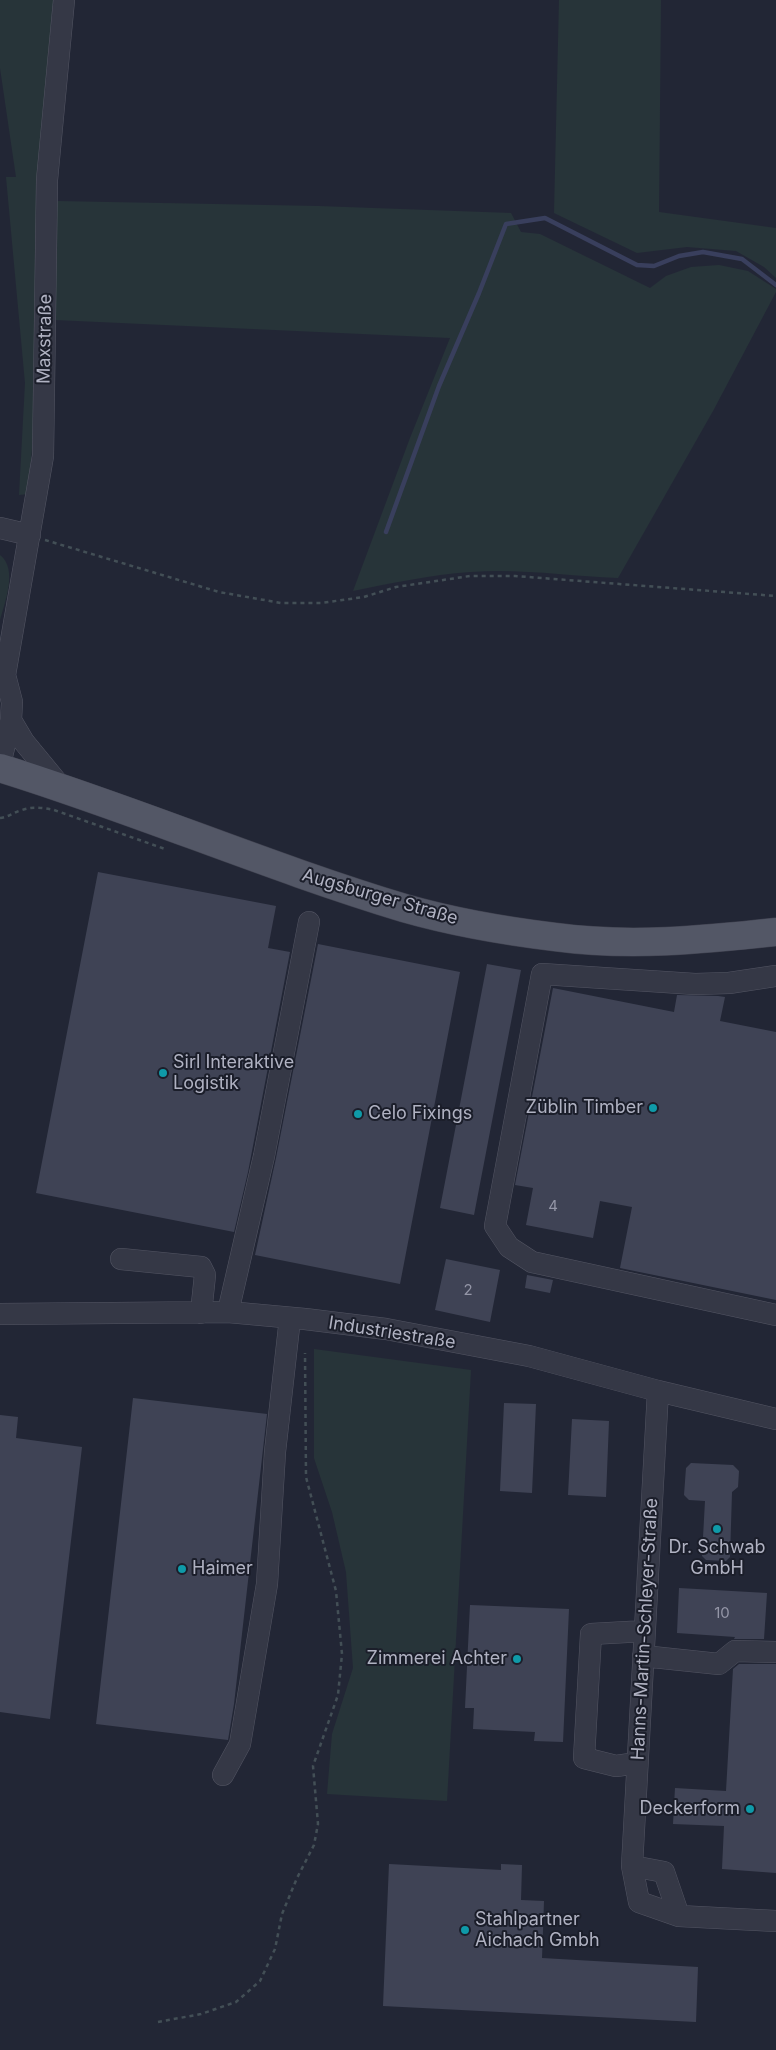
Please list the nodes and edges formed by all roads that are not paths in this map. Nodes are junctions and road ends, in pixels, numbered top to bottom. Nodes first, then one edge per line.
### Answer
1 (64, 0) edge
2 (0, 528) edge
3 (30, 535) junction
4 (2, 679) edge
5 (10, 720) junction
6 (0, 764) edge
7 (0, 768) edge
8 (61, 787) junction
9 (310, 922) dead end
10 (776, 932) edge
11 (776, 976) edge
12 (121, 1259) dead end
13 (228, 1312) junction
14 (201, 1313) junction
15 (0, 1314) edge
16 (776, 1315) edge
17 (290, 1318) junction
18 (658, 1391) junction
19 (776, 1420) edge
20 (645, 1631) junction
21 (776, 1652) edge
22 (643, 1656) junction
23 (637, 1763) junction
24 (223, 1775) dead end
25 (632, 1866) junction
26 (679, 1916) junction
27 (776, 1921) edge

1 - 3 street, Maxstraße
2 - 3 street
3 - 4 street, Maxstraße
4 - 5 street, Maxstraße
5 - 6 street, Maxstraße
5 - 8 street
7 - 8 main road, Augsburger Straße
8 - 10 main road, Augsburger Straße
9 - 13 street
11 - 16 street
12 - 14 street
13 - 14 street, Industriestraße
13 - 17 street, Industriestraße
14 - 15 street, Industriestraße
17 - 18 street, Industriestraße
17 - 24 street
18 - 19 street, Industriestraße
18 - 20 street, Hanns-Martin-Schleyer-Straße
20 - 22 street, Hanns-Martin-Schleyer-Straße
20 - 23 street
21 - 22 street
22 - 23 street, Hanns-Martin-Schleyer-Straße
23 - 25 street, Hanns-Martin-Schleyer-Straße
25 - 26 street
25 - 26 street, Hanns-Martin-Schleyer-Straße
26 - 27 street, Hanns-Martin-Schleyer-Straße

